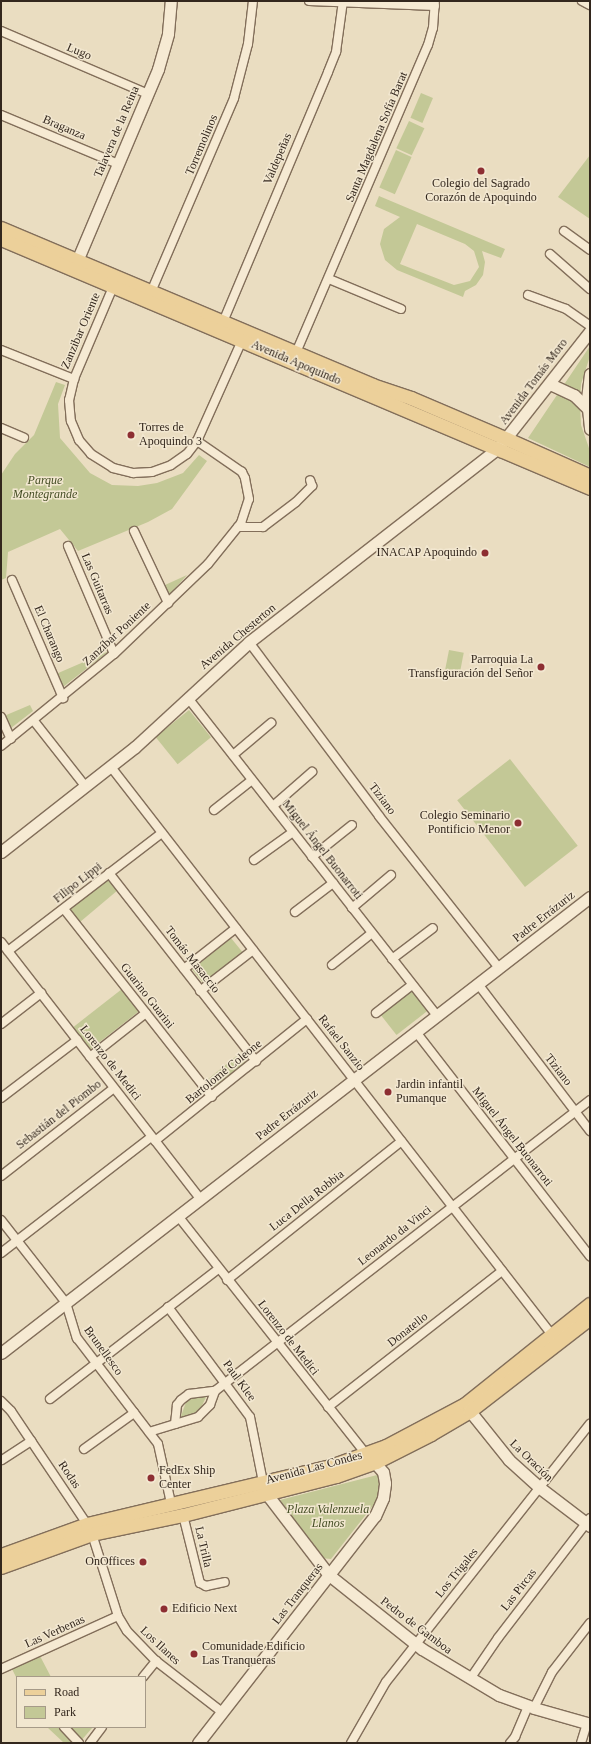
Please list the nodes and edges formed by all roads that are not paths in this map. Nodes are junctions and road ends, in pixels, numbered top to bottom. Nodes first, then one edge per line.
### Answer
1 (171, 1) edge
2 (253, 1) edge
3 (309, 1) edge
4 (582, 1) edge
5 (343, 2) edge
6 (435, 3) edge
7 (590, 5) edge
8 (1, 31) edge
9 (148, 94) junction
10 (1, 115) edge
11 (118, 164) junction
12 (1, 228) edge
13 (564, 231) dead end
14 (1, 240) edge
15 (590, 250) edge
16 (550, 254) dead end
17 (76, 266) junction
18 (329, 279) junction
19 (113, 287) junction
20 (590, 289) edge
21 (151, 292) junction
22 (528, 295) dead end
23 (401, 309) dead end
24 (222, 322) junction
25 (590, 326) edge
26 (590, 331) edge
27 (252, 334) junction
28 (240, 340) junction
29 (1, 350) edge
30 (291, 356) junction
31 (590, 374) edge
32 (74, 379) junction
33 (550, 384) junction
34 (587, 408) junction
35 (1, 428) edge
36 (590, 429) edge
37 (24, 438) dead end
38 (508, 438) junction
39 (197, 441) junction
40 (498, 448) junction
41 (590, 476) edge
42 (310, 480) dead end
43 (590, 488) edge
44 (238, 527) junction
45 (134, 531) dead end
46 (68, 546) dead end
47 (12, 580) dead end
48 (168, 603) junction
49 (249, 642) junction
50 (114, 654) junction
51 (63, 698) junction
52 (188, 698) junction
53 (1, 717) edge
54 (34, 721) junction
55 (271, 723) dead end
56 (10, 739) junction
57 (1, 746) edge
58 (233, 756) junction
59 (111, 767) junction
60 (312, 772) dead end
61 (252, 780) junction
62 (86, 787) junction
63 (273, 806) junction
64 (214, 810) dead end
65 (352, 825) dead end
66 (293, 832) junction
67 (162, 833) junction
68 (1, 852) edge
69 (312, 857) junction
70 (254, 860) dead end
71 (109, 873) junction
72 (391, 875) dead end
73 (333, 884) junction
74 (590, 898) edge
75 (352, 908) junction
76 (64, 909) junction
77 (295, 912) dead end
78 (236, 928) junction
79 (433, 928) dead end
80 (372, 933) junction
81 (4, 947) edge
82 (253, 950) junction
83 (392, 959) junction
84 (332, 964) dead end
85 (499, 968) junction
86 (184, 969) junction
87 (478, 984) junction
88 (412, 985) junction
89 (200, 991) junction
90 (41, 993) junction
91 (146, 1013) junction
92 (376, 1013) dead end
93 (436, 1016) junction
94 (307, 1019) junction
95 (1, 1024) edge
96 (416, 1032) junction
97 (77, 1040) junction
98 (90, 1057) junction
99 (256, 1062) junction
100 (354, 1080) junction
101 (114, 1088) junction
102 (212, 1097) junction
103 (1, 1098) edge
104 (590, 1100) edge
105 (575, 1112) junction
106 (590, 1131) edge
107 (153, 1139) junction
108 (402, 1141) junction
109 (514, 1159) junction
110 (1, 1176) edge
111 (200, 1199) junction
112 (452, 1207) junction
113 (178, 1216) junction
114 (1, 1220) edge
115 (17, 1241) junction
116 (1, 1254) edge
117 (590, 1256) edge
118 (218, 1269) junction
119 (502, 1271) junction
120 (227, 1280) junction
121 (66, 1303) junction
122 (590, 1304) edge
123 (168, 1307) junction
124 (590, 1318) edge
125 (552, 1335) junction
126 (277, 1344) junction
127 (1, 1353) edge
128 (96, 1363) junction
129 (227, 1382) junction
130 (215, 1392) junction
131 (50, 1399) dead end
132 (1, 1401) edge
133 (467, 1407) junction
134 (328, 1408) junction
135 (134, 1413) junction
136 (175, 1424) junction
137 (590, 1424) edge
138 (149, 1432) junction
139 (32, 1441) junction
140 (84, 1449) dead end
141 (371, 1458) junction
142 (2, 1460) dead end
143 (264, 1487) junction
144 (540, 1488) junction
145 (171, 1503) junction
146 (183, 1515) junction
147 (589, 1522) edge
148 (89, 1529) junction
149 (1, 1555) edge
150 (1, 1566) edge
151 (329, 1575) junction
152 (225, 1582) dead end
153 (118, 1616) junction
154 (590, 1623) edge
155 (415, 1644) junction
156 (156, 1661) junction
157 (1, 1669) edge
158 (144, 1676) edge
159 (470, 1679) junction
160 (531, 1707) junction
161 (222, 1712) junction
162 (589, 1723) edge
163 (65, 1728) edge
164 (101, 1728) edge
165 (78, 1743) edge
166 (90, 1743) edge
167 (198, 1743) edge
168 (351, 1743) edge
169 (510, 1743) edge
170 (581, 1743) edge

1 - 9 main road, Talavera de la Reina
2 - 21 street, Torremolinos
3 - 5 street
4 - 7 street
5 - 6 street
5 - 24 street, Valdepeñas
6 - 18 street, Santa Magdalena Sofía Barat
8 - 9 street, Lugo
9 - 11 main road, Talavera de la Reina
10 - 11 street, Braganza
11 - 17 main road, Talavera de la Reina
12 - 17 main road, Avenida Apoquindo
13 - 15 street
14 - 17 main road, Avenida Apoquindo
16 - 20 street
17 - 19 main road, Avenida Apoquindo
17 - 21 main road, Avenida Apoquindo
18 - 23 street
18 - 30 street, Santa Magdalena Sofía Barat
19 - 28 main road, Avenida Apoquindo
19 - 32 street, Zanzibar Oriente
21 - 24 main road, Avenida Apoquindo
22 - 25 street
24 - 27 main road, Avenida Apoquindo
26 - 33 main road, Avenida Tomás Moro
27 - 28 street
27 - 30 main road, Avenida Apoquindo
28 - 30 main road, Avenida Apoquindo
28 - 39 street
29 - 32 street, Zanzibar Oriente
30 - 38 main road, Avenida Apoquindo
30 - 40 main road, Avenida Apoquindo
31 - 34 main road
32 - 39 street
33 - 34 main road
33 - 38 main road, Avenida Tomás Moro
34 - 36 main road
35 - 37 street
38 - 40 main road, Avenida Tomás Moro
38 - 41 main road, Avenida Apoquindo
39 - 44 street, Zanzíbar Poniente
40 - 43 main road, Avenida Apoquindo
40 - 49 main road, Avenida Chesterton
42 - 44 street
44 - 48 street, Zanzíbar Poniente
45 - 48 street
46 - 50 street, Las Guitarras
47 - 51 street, El Charango
48 - 50 street, Zanzíbar Poniente
49 - 52 main road, Avenida Chesterton
49 - 85 street, Tiziano
50 - 51 street, Zanzíbar Poniente
51 - 54 street, Zanzíbar Poniente
52 - 58 street, Miguel Ángel Buonarroti
52 - 59 main road, Avenida Chesterton
53 - 56 street
54 - 56 street, Zanzíbar Poniente
54 - 62 street
55 - 58 street
56 - 57 street, Zanzíbar Poniente
58 - 61 street, Miguel Ángel Buonarroti
59 - 62 main road, Avenida Chesterton
59 - 67 street, Rafael Sanzio
60 - 63 street
61 - 63 street, Miguel Ángel Buonarroti
61 - 64 street
62 - 68 main road, Avenida Chesterton
63 - 66 street, Miguel Ángel Buonarroti
65 - 69 street
66 - 69 street, Miguel Ángel Buonarroti
66 - 70 street
67 - 71 street, Filipo Lippi
67 - 78 street, Rafael Sanzio
69 - 73 street, Miguel Ángel Buonarroti
71 - 76 street, Filipo Lippi
71 - 86 street, Tomás Masaccio
72 - 75 street
73 - 75 street, Miguel Ángel Buonarroti
73 - 77 street
74 - 85 main road, Padre Errázuriz
75 - 80 street, Miguel Ángel Buonarroti
76 - 81 street, Filipo Lippi
76 - 91 street, Guarino Guarini
78 - 82 street, Rafael Sanzio
78 - 86 street
79 - 83 street
80 - 83 street, Miguel Ángel Buonarroti
80 - 84 street
81 - 90 street, Lorenzo de Medici
82 - 89 street
82 - 94 street, Rafael Sanzio
83 - 88 street, Miguel Ángel Buonarroti
85 - 87 main road, Padre Errázuriz
86 - 89 street, Tomás Masaccio
87 - 93 main road, Padre Errázuriz
87 - 105 street, Tiziano
88 - 92 street
88 - 93 street, Miguel Ángel Buonarroti
89 - 99 street, Tomás Masaccio
90 - 95 street
90 - 97 street, Lorenzo de Medici
91 - 98 street
91 - 102 street, Guarino Guarini
93 - 96 main road, Padre Errázuriz
94 - 99 street, Bartolomé Coleone
94 - 100 street, Rafael Sanzio
96 - 100 main road, Padre Errázuriz
96 - 109 street, Miguel Ángel Buonarroti
97 - 98 street, Lorenzo de Medici
97 - 103 street
98 - 101 street, Lorenzo de Medici
99 - 102 street, Bartolomé Coleone
100 - 108 street, Rafael Sanzio
100 - 111 main road, Padre Errázuriz
101 - 107 street, Lorenzo de Medici
101 - 110 street, Sebastián del Piombo
102 - 107 street, Bartolomé Coleone
104 - 105 street, Leonardo da Vinci
105 - 106 street, Tiziano
105 - 109 street, Leonardo da Vinci
107 - 111 street, Lorenzo de Medici
107 - 115 street, Bartolomé Coleone
108 - 112 street, Rafael Sanzio
108 - 120 street, Luca Della Robbia
109 - 112 street, Leonardo da Vinci
109 - 117 street, Miguel Ángel Buonarroti
111 - 113 main road, Padre Errázuriz
112 - 119 street, Rafael Sanzio
112 - 126 street, Leonardo da Vinci
113 - 118 street, Lorenzo de Medici
113 - 121 main road, Padre Errázuriz
114 - 115 street, Brunellesco
115 - 116 street, Bartolomé Coleone
115 - 121 street, Brunellesco
118 - 120 street, Lorenzo de Medici
118 - 123 street
119 - 125 street, Rafael Sanzio
119 - 134 street, Donatello
120 - 126 street, Lorenzo de Medici
121 - 127 main road, Padre Errázuriz
121 - 128 street, Brunellesco
122 - 125 main road, Avenida Las Condes
123 - 128 street
123 - 129 street, Paul Klee
124 - 133 main road, Avenida Las Condes
125 - 133 main road, Avenida Las Condes
126 - 129 street, Leonardo da Vinci
126 - 134 street, Lorenzo de Medici
128 - 131 street
128 - 135 street, Brunellesco
129 - 130 street, Leonardo da Vinci
129 - 143 street, Paul Klee
130 - 136 street, Leonardo da Vinci
130 - 136 street
132 - 139 street, Rodas
133 - 141 main road, Avenida Las Condes
133 - 144 main road, La Oración
134 - 141 street, Lorenzo de Medici
135 - 138 street, Brunellesco
135 - 140 street
136 - 138 street, Leonardo da Vinci
137 - 144 street, Los Trigales
138 - 145 street, Brunellesco
139 - 142 street
139 - 148 street, Rodas
141 - 143 main road, Avenida Las Condes
141 - 151 main road, Las Tranqueras
143 - 145 main road, Avenida Las Condes
143 - 146 main road, Avenida Las Condes
143 - 151 main road, Pedro de Gamboa
144 - 147 main road, La Oración
144 - 155 street, Los Trigales
145 - 148 main road, Avenida Las Condes
146 - 148 main road, Avenida Las Condes
146 - 152 street, La Trilla
147 - 159 street, Las Pircas
148 - 149 main road, Avenida Las Condes
148 - 150 main road, Avenida Las Condes
148 - 153 street, Los Ilanes
151 - 155 main road, Pedro de Gamboa
151 - 161 main road, Las Tranqueras
153 - 156 street, Los Ilanes
153 - 157 street, Las Verbenas
154 - 160 street
155 - 159 main road, Pedro de Gamboa
155 - 168 street, Los Trigales
156 - 158 street
156 - 161 street, Los Ilanes
159 - 160 main road, Pedro de Gamboa
160 - 162 main road, Pedro de Gamboa
160 - 169 street
161 - 167 main road, Las Tranqueras
162 - 170 street
163 - 165 street
164 - 166 street

